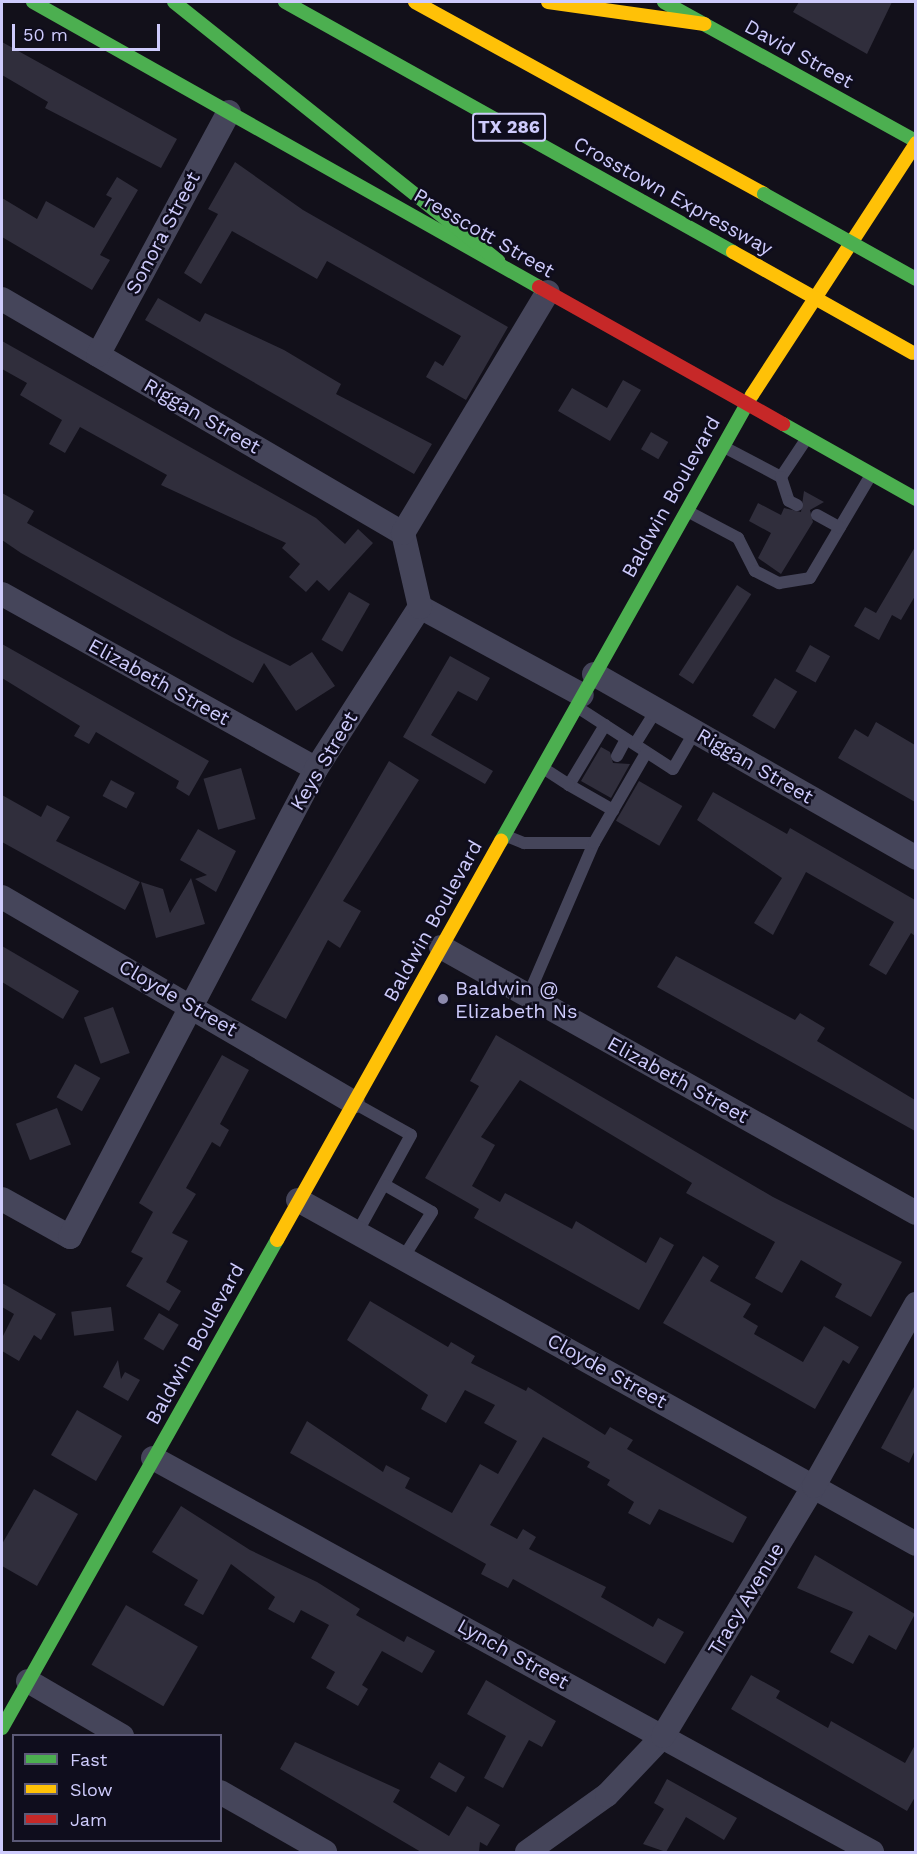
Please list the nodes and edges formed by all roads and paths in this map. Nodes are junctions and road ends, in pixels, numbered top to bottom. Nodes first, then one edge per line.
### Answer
1 (33, 2) edge
2 (174, 2) edge
3 (285, 2) edge
4 (415, 2) edge
5 (548, 2) edge
6 (664, 2) edge
7 (704, 24) junction
8 (229, 112) junction
9 (915, 142) edge
10 (498, 261) junction
11 (915, 279) edge
12 (549, 292) junction
13 (2, 299) edge
14 (914, 354) edge
15 (98, 355) junction
16 (747, 403) junction
17 (807, 437) junction
18 (723, 446) junction
19 (872, 474) junction
20 (781, 477) junction
21 (915, 499) edge
22 (796, 506) dead end
23 (686, 510) junction
24 (817, 515) dead end
25 (840, 528) junction
26 (403, 533) junction
27 (2, 594) edge
28 (420, 607) junction
29 (584, 692) junction
30 (656, 710) junction
31 (605, 725) junction
32 (695, 731) junction
33 (631, 742) junction
34 (646, 753) junction
35 (617, 756) dead end
36 (541, 766) junction
37 (316, 769) junction
38 (569, 785) junction
39 (613, 810) junction
40 (504, 835) junction
41 (594, 843) junction
42 (915, 858) edge
43 (2, 897) edge
44 (441, 947) junction
45 (528, 996) junction
46 (190, 1004) junction
47 (353, 1102) junction
48 (385, 1185) junction
49 (2, 1199) edge
50 (298, 1200) junction
51 (915, 1213) edge
52 (357, 1233) junction
53 (403, 1258) junction
54 (915, 1304) edge
55 (153, 1458) junction
56 (814, 1486) junction
57 (915, 1544) edge
58 (28, 1682) junction
59 (2, 1728) edge
60 (119, 1734) edge
61 (663, 1736) junction
62 (222, 1793) edge
63 (325, 1852) edge
64 (527, 1852) edge
65 (872, 1852) edge

1 - 8 main road, Presscott Street
2 - 10 main road
3 - 14 main road, Crosstown Expressway / TX 286, bridge
4 - 11 main road, bridge
5 - 7 main road
6 - 7 main road, David Street
7 - 9 main road, David Street
8 - 10 main road, Presscott Street
8 - 15 street, Sonora Street
9 - 16 main road, Baldwin Boulevard
10 - 12 main road, Presscott Street
12 - 16 main road, Presscott Street
12 - 26 street
13 - 15 street, Riggan Street
15 - 26 street, Riggan Street
16 - 17 main road, Presscott Street
16 - 18 main road, Baldwin Boulevard
17 - 19 main road, Presscott Street
17 - 20 lane
18 - 20 lane
18 - 23 main road, Baldwin Boulevard
19 - 21 main road, Presscott Street
19 - 25 lane
20 - 22 lane
23 - 25 lane
23 - 29 main road, Baldwin Boulevard
24 - 25 lane
26 - 28 street
27 - 37 street, Elizabeth Street
28 - 29 street, Riggan Street
28 - 37 street, Keys Street
29 - 30 street, Riggan Street
29 - 31 lane
29 - 36 main road, Baldwin Boulevard
30 - 32 street, Riggan Street
30 - 33 lane
31 - 33 lane
31 - 38 lane
32 - 34 lane
32 - 42 street, Riggan Street
33 - 34 lane
33 - 35 lane
34 - 39 lane
36 - 38 lane
36 - 40 main road, Baldwin Boulevard
37 - 46 street, Keys Street
38 - 39 lane
39 - 41 lane
40 - 41 lane
40 - 44 main road, Baldwin Boulevard
41 - 45 lane
43 - 46 street, Cloyde Street
44 - 45 street, Elizabeth Street
44 - 47 main road, Baldwin Boulevard
45 - 51 street, Elizabeth Street
46 - 47 street, Cloyde Street
46 - 49 street, Keys Street
47 - 48 lane
47 - 50 main road, Baldwin Boulevard
48 - 52 lane
48 - 53 lane
50 - 52 street, Cloyde Street
50 - 55 main road, Baldwin Boulevard
52 - 53 street, Cloyde Street
53 - 56 street, Cloyde Street
54 - 56 street, Tracy Avenue
55 - 58 main road, Baldwin Boulevard
55 - 61 street, Lynch Street
56 - 57 street, Cloyde Street
56 - 61 street, Tracy Avenue
58 - 59 main road, Baldwin Boulevard
58 - 60 street
61 - 64 street, Tracy Avenue
61 - 65 street, Lynch Street
62 - 63 street

